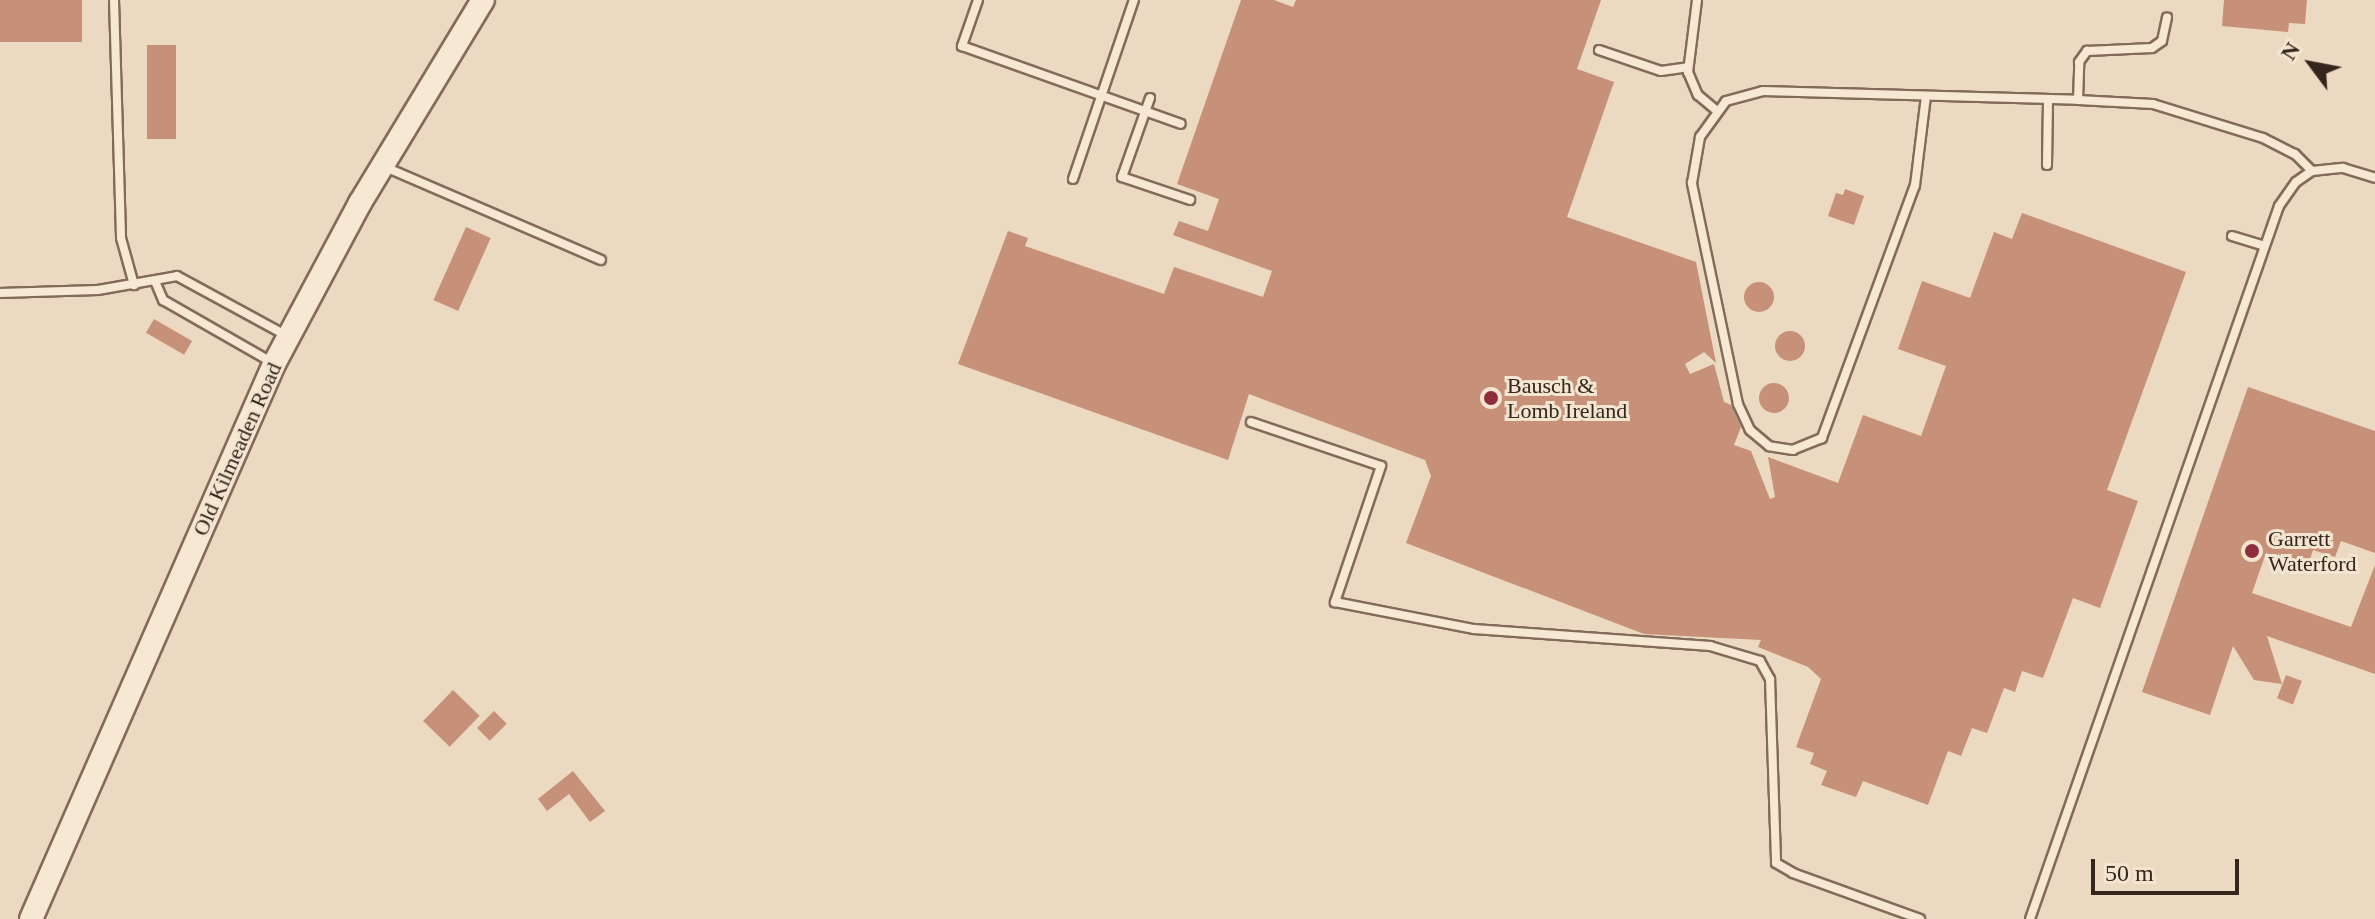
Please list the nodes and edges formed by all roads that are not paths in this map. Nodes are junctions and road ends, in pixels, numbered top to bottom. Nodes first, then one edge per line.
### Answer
1 (114, 0) edge
2 (483, 0) edge
3 (978, 0) edge
4 (1134, 0) edge
5 (1697, 0) edge
6 (2167, 18) dead end
7 (1599, 50) dead end
8 (1688, 67) junction
9 (1101, 96) junction
10 (1926, 96) junction
11 (1150, 98) dead end
12 (2048, 99) junction
13 (2078, 100) junction
14 (1716, 110) junction
15 (1145, 112) junction
16 (1181, 124) dead end
17 (381, 165) junction
18 (2047, 165) dead end
19 (2312, 171) junction
20 (2375, 178) edge
21 (1073, 179) dead end
22 (1190, 200) dead end
23 (2232, 236) dead end
24 (2265, 246) junction
25 (601, 260) dead end
26 (155, 281) junction
27 (134, 285) junction
28 (0, 293) edge
29 (288, 336) junction
30 (274, 364) junction
31 (1251, 422) dead end
32 (31, 919) edge
33 (1920, 919) edge
34 (2030, 919) edge

1 - 27 lane
2 - 17 street, Old Kilmeaden Road
3 - 9 lane
4 - 9 lane
5 - 8 lane
6 - 13 lane
7 - 8 lane
8 - 14 lane
9 - 15 lane
9 - 21 lane
10 - 12 lane
10 - 14 lane
10 - 14 lane
11 - 15 lane
12 - 13 lane
12 - 18 lane
13 - 19 lane
15 - 16 lane
15 - 22 lane
17 - 25 lane
17 - 29 street, Old Kilmeaden Road
19 - 20 lane
19 - 24 lane
23 - 24 lane
24 - 34 lane
26 - 27 lane
26 - 29 lane
26 - 30 lane
27 - 28 lane
29 - 30 street, Old Kilmeaden Road
30 - 32 street, Old Kilmeaden Road
31 - 33 lane

